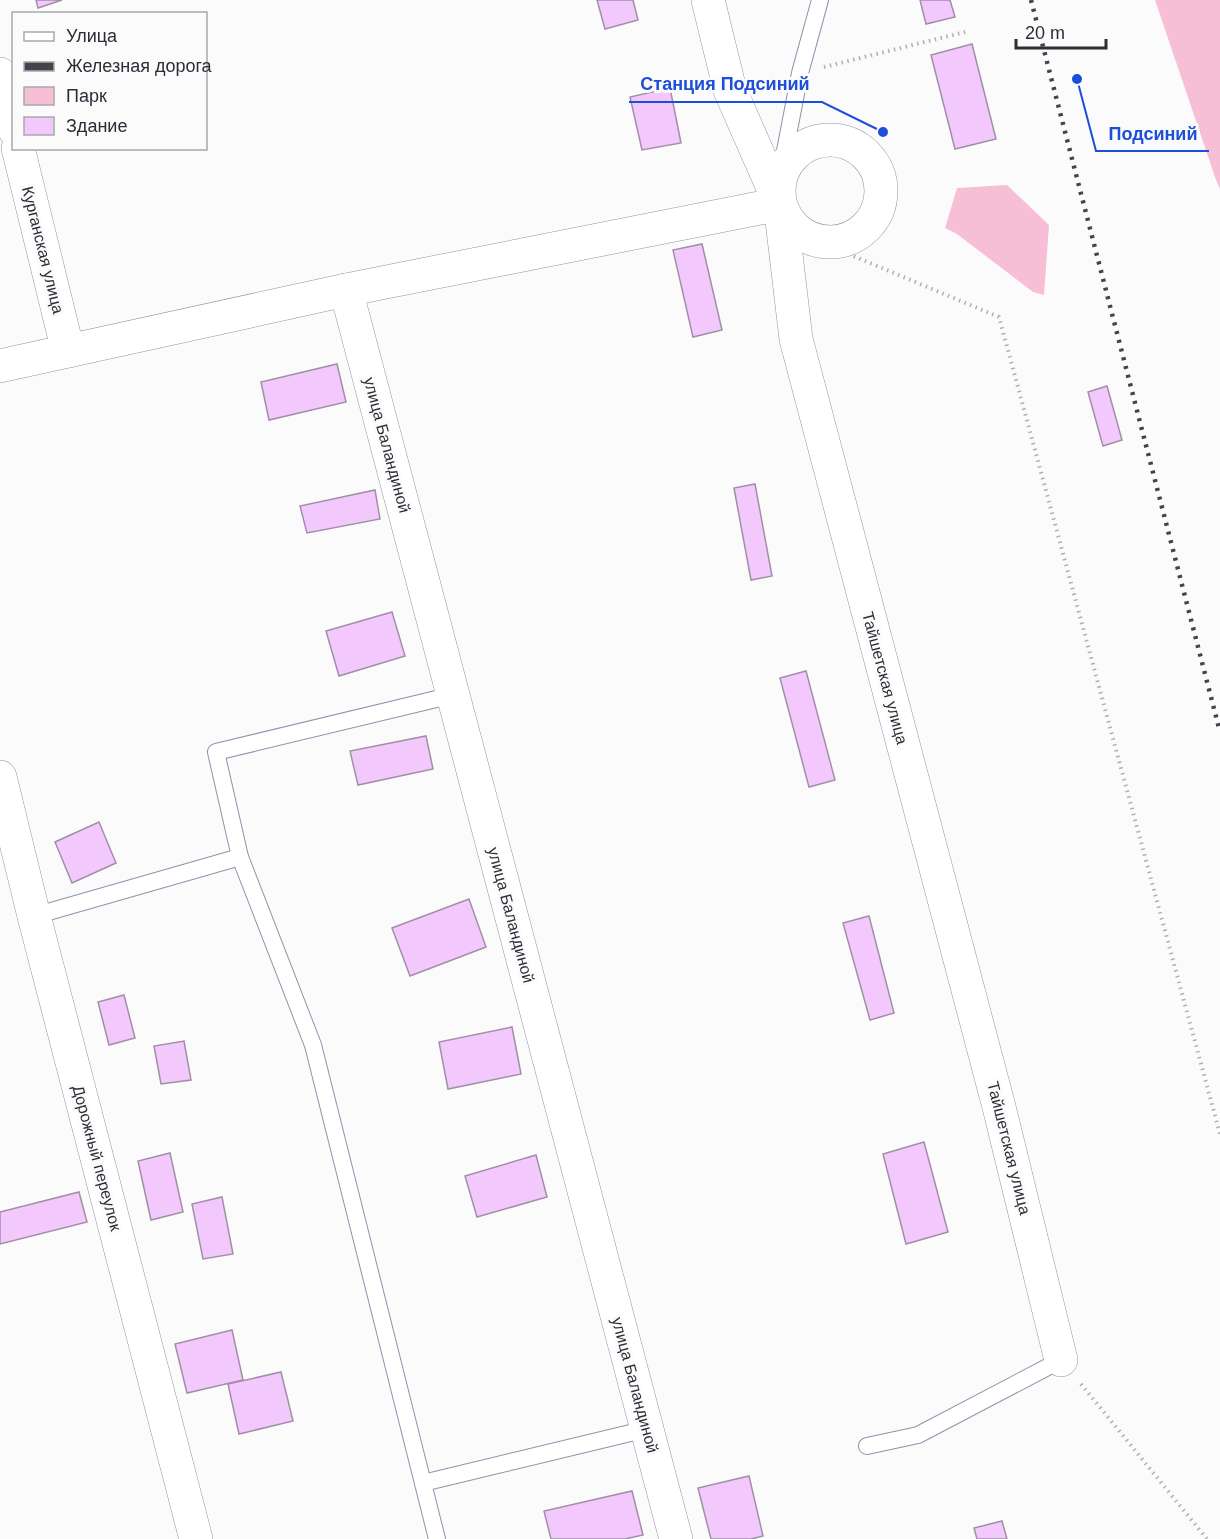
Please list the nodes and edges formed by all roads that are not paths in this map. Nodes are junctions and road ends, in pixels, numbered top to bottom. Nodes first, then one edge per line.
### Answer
1 (708, 0) edge
2 (820, 0) edge
3 (0, 74) edge
4 (12, 121) edge
5 (18, 150) edge
6 (779, 195) junction
7 (346, 290) junction
8 (68, 351) junction
9 (0, 366) edge
10 (453, 695) junction
11 (0, 777) edge
12 (240, 857) junction
13 (34, 916) junction
14 (1061, 1360) joint
15 (647, 1429) junction
16 (867, 1446) dead end
17 (423, 1484) junction
18 (196, 1539) edge
19 (437, 1539) edge
20 (676, 1539) edge

1 - 6 street, Тайшетская улица
2 - 6 lane
3 - 4 street
5 - 8 street, Курганская улица
6 - 6 street
6 - 7 street
6 - 14 street, Тайшетская улица
7 - 8 street
7 - 10 street, улица Баландиной
8 - 9 street
10 - 12 lane
10 - 15 street, улица Баландиной
11 - 13 street, Дорожный переулок
12 - 13 lane
12 - 17 lane
13 - 18 street, Дорожный переулок
14 - 16 lane
15 - 17 lane
15 - 20 street, улица Баландиной
17 - 19 lane

